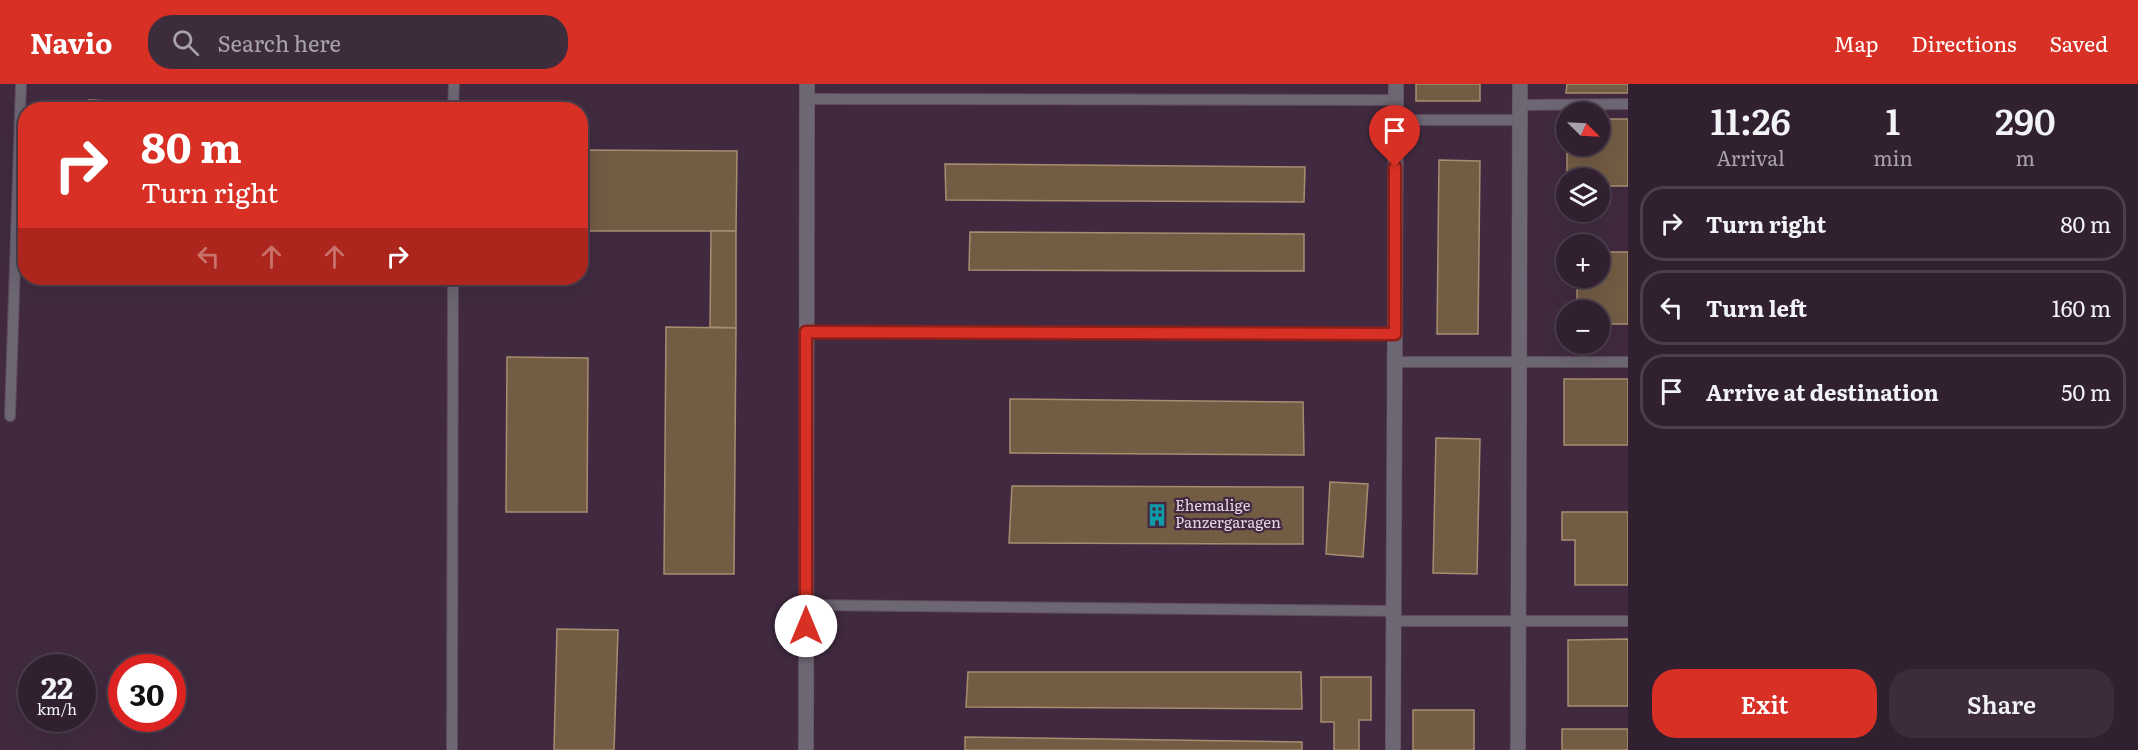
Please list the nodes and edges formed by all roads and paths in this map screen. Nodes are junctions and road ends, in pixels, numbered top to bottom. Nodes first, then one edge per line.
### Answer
1 (21, 84) edge
2 (454, 84) edge
3 (1396, 84) edge
4 (1520, 84) edge
5 (807, 91) edge
6 (1396, 100) junction
7 (20, 102) edge
8 (453, 102) edge
9 (1628, 104) edge
10 (1520, 112) junction
11 (1396, 120) junction
12 (18, 175) edge
13 (453, 285) edge
14 (806, 332) junction
15 (1395, 334) junction
16 (1395, 362) junction
17 (1518, 362) junction
18 (1628, 362) edge
19 (10, 416) dead end
20 (806, 605) junction
21 (1394, 616) junction
22 (1517, 619) junction
23 (1628, 621) edge
24 (452, 750) edge
25 (806, 750) edge
26 (1393, 750) edge
27 (1518, 750) edge

1 - 7 lane
2 - 8 lane
3 - 6 street
4 - 10 street
5 - 6 lane
5 - 14 street
6 - 11 street
9 - 10 lane
10 - 11 lane
10 - 17 street
11 - 15 street
12 - 19 lane
13 - 24 lane
14 - 15 lane
14 - 20 street
15 - 16 street
16 - 17 lane
16 - 21 street
17 - 18 lane
17 - 22 street
20 - 21 lane
20 - 25 street
21 - 22 lane
21 - 26 street
22 - 23 lane
22 - 27 street

